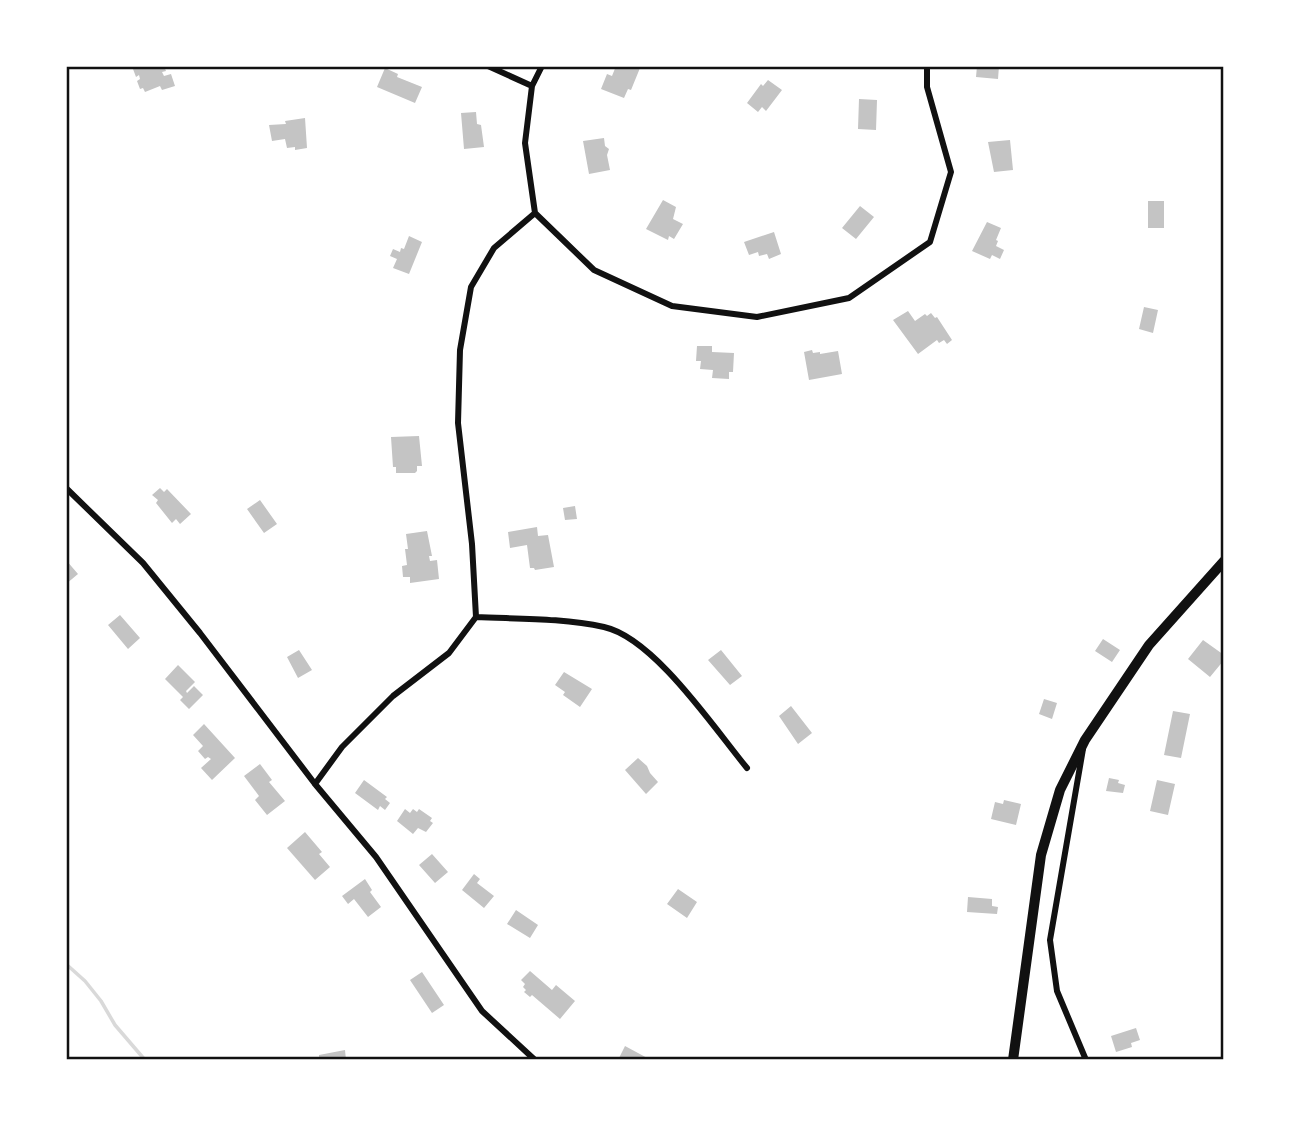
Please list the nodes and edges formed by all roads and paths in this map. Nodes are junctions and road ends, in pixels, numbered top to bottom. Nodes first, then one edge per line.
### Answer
1 (488, 66) edge
2 (542, 66) edge
3 (928, 66) edge
4 (532, 86) junction
5 (535, 213) junction
6 (66, 488) edge
7 (1223, 561) edge
8 (476, 617) junction
9 (1085, 740) junction
10 (747, 768) dead end
11 (315, 784) junction
12 (535, 1059) edge
13 (1013, 1059) edge
14 (1086, 1059) edge

1 - 4 street
2 - 4 street
3 - 5 street
4 - 5 street
5 - 8 street
6 - 11 street
7 - 9 main road
8 - 10 street
8 - 11 street
9 - 13 main road
9 - 14 street
11 - 12 street

